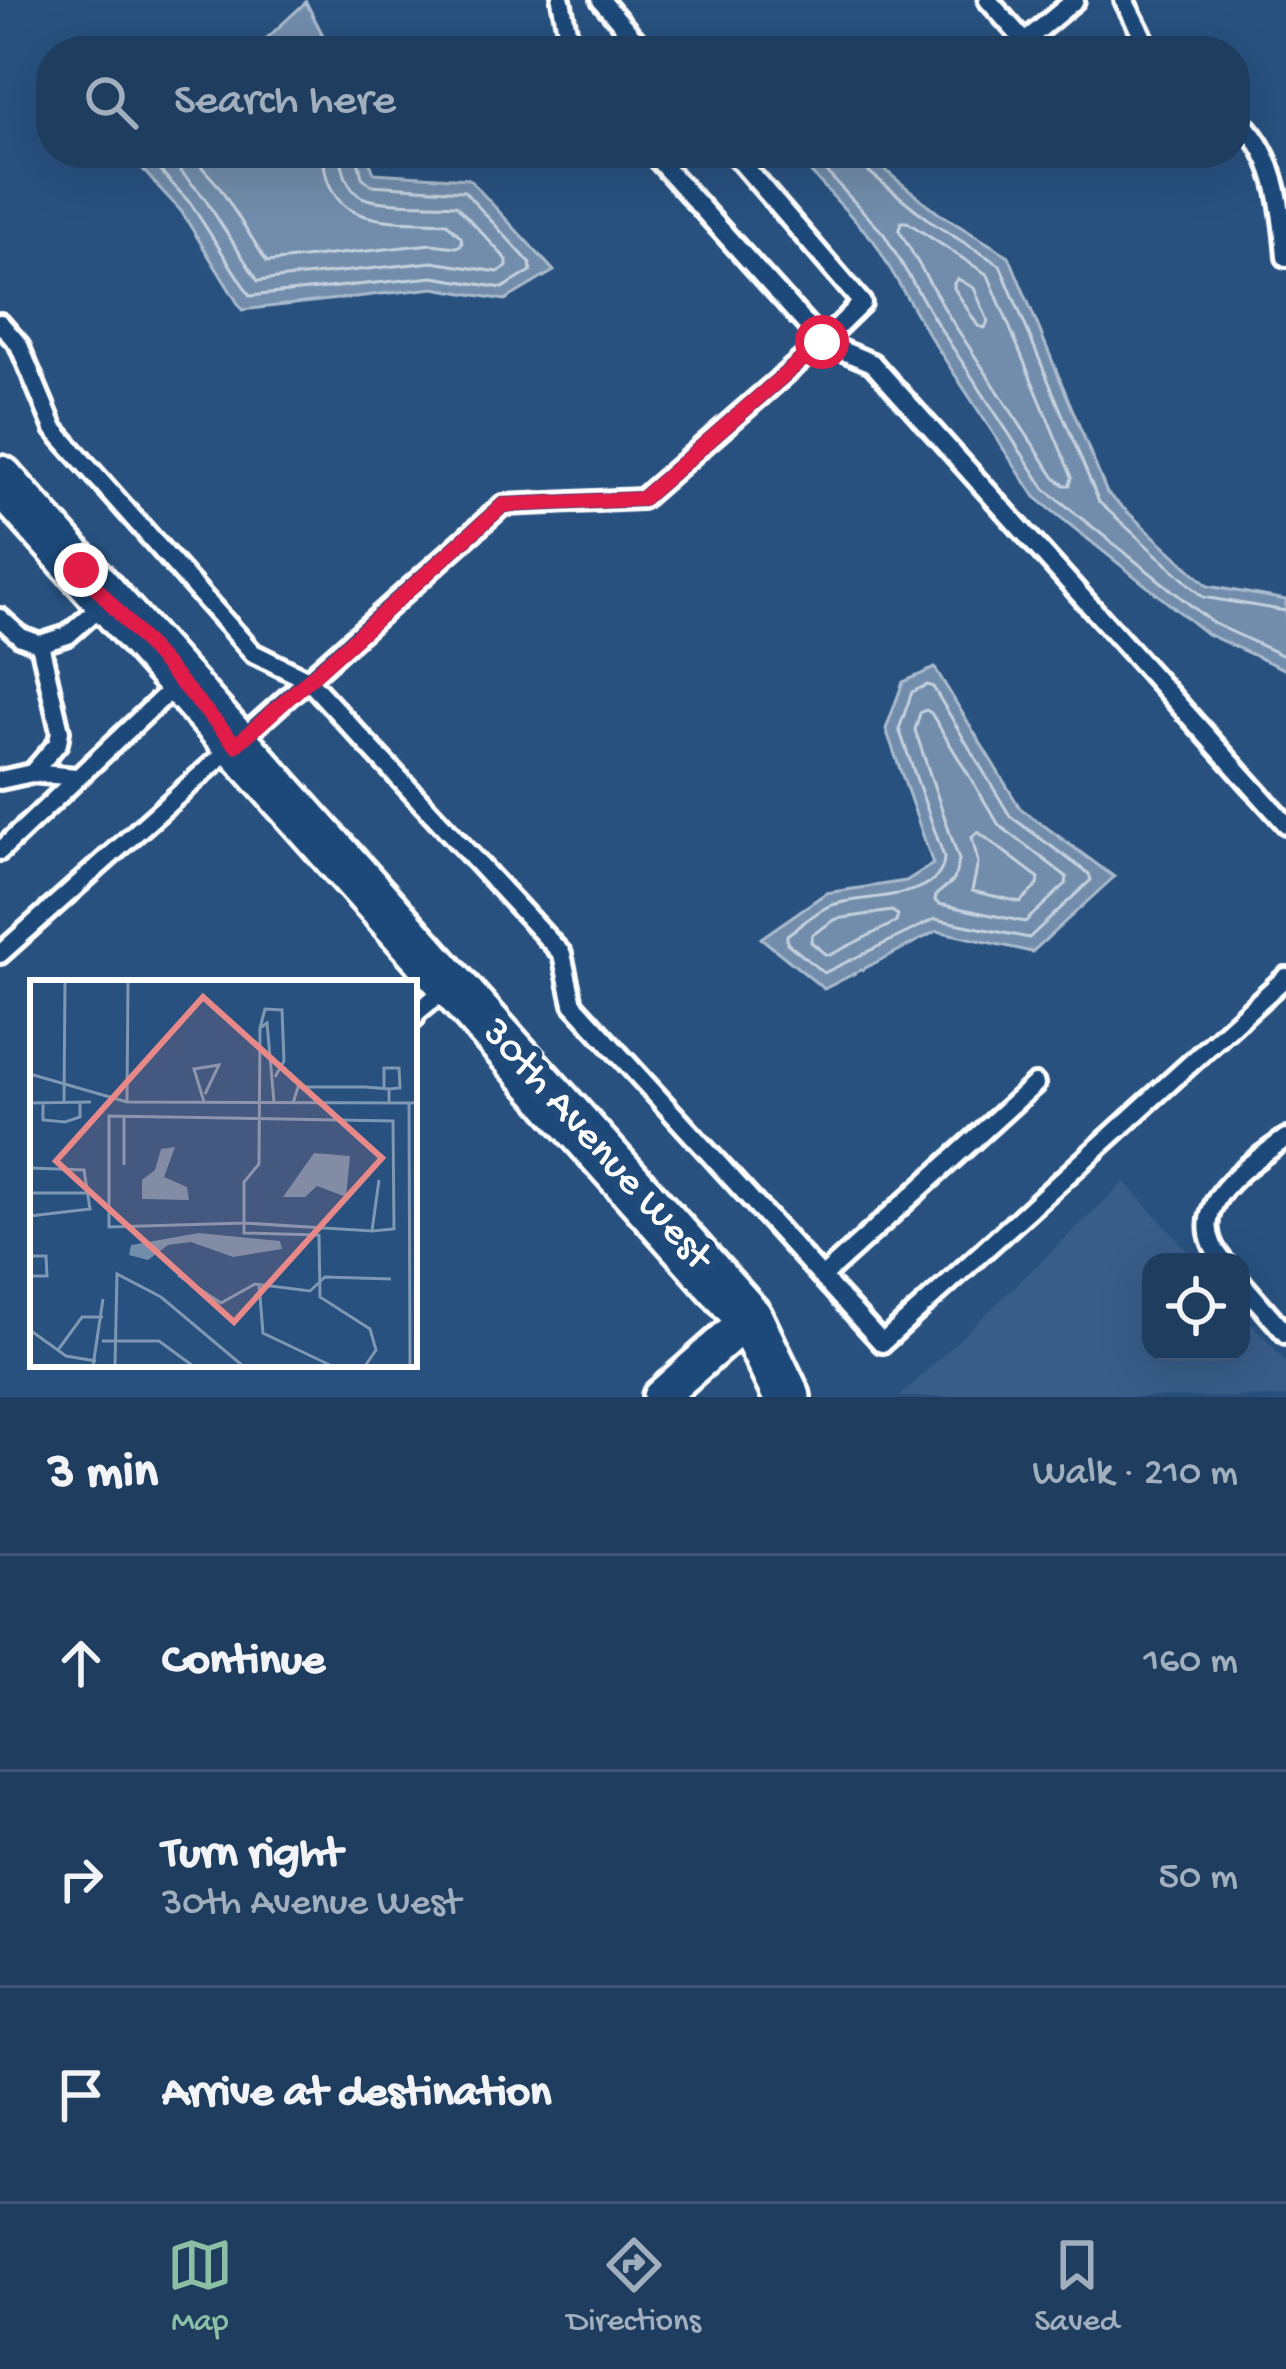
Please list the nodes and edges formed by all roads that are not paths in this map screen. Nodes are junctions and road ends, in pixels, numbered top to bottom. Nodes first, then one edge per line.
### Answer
1 (562, 0) edge
2 (601, 0) edge
3 (988, 0) edge
4 (1076, 0) edge
5 (1124, 0) edge
6 (569, 36) edge
7 (632, 36) edge
8 (1019, 36) edge
9 (1040, 36) edge
10 (1142, 36) edge
11 (1250, 129) edge
12 (665, 168) edge
13 (746, 168) edge
14 (1286, 257) edge
15 (0, 323) edge
16 (822, 342) junction
17 (0, 479) edge
18 (108, 600) junction
19 (0, 618) edge
20 (40, 644) junction
21 (308, 680) junction
22 (179, 681) junction
23 (236, 745) junction
24 (32, 773) junction
25 (76, 777) junction
26 (0, 780) edge
27 (1286, 824) edge
28 (0, 851) edge
29 (0, 954) edge
30 (1286, 977) edge
31 (405, 980) edge
32 (424, 1007) edge
33 (1035, 1084) dead end
34 (1286, 1138) edge
35 (1218, 1253) edge
36 (823, 1277) junction
37 (1250, 1292) edge
38 (749, 1318) junction
39 (1286, 1334) edge
40 (660, 1397) edge
41 (788, 1397) edge

1 - 6 lane
2 - 7 lane
3 - 8 lane
4 - 9 lane
5 - 10 lane
11 - 14 lane
12 - 16 lane
13 - 16 lane
15 - 21 lane
16 - 21 lane
16 - 27 lane
17 - 18 street, 30th Avenue West
18 - 20 lane
18 - 22 street, 30th Avenue West
19 - 20 lane
20 - 24 lane
21 - 23 lane
21 - 36 lane
22 - 23 street, 30th Avenue West
22 - 25 lane
23 - 29 lane
23 - 31 street, 30th Avenue West
24 - 25 lane
24 - 26 lane
25 - 28 lane
30 - 36 lane
32 - 38 street, 30th Avenue West
33 - 36 lane
34 - 35 lane
37 - 39 lane
38 - 40 street
38 - 41 street, 30th Avenue West

